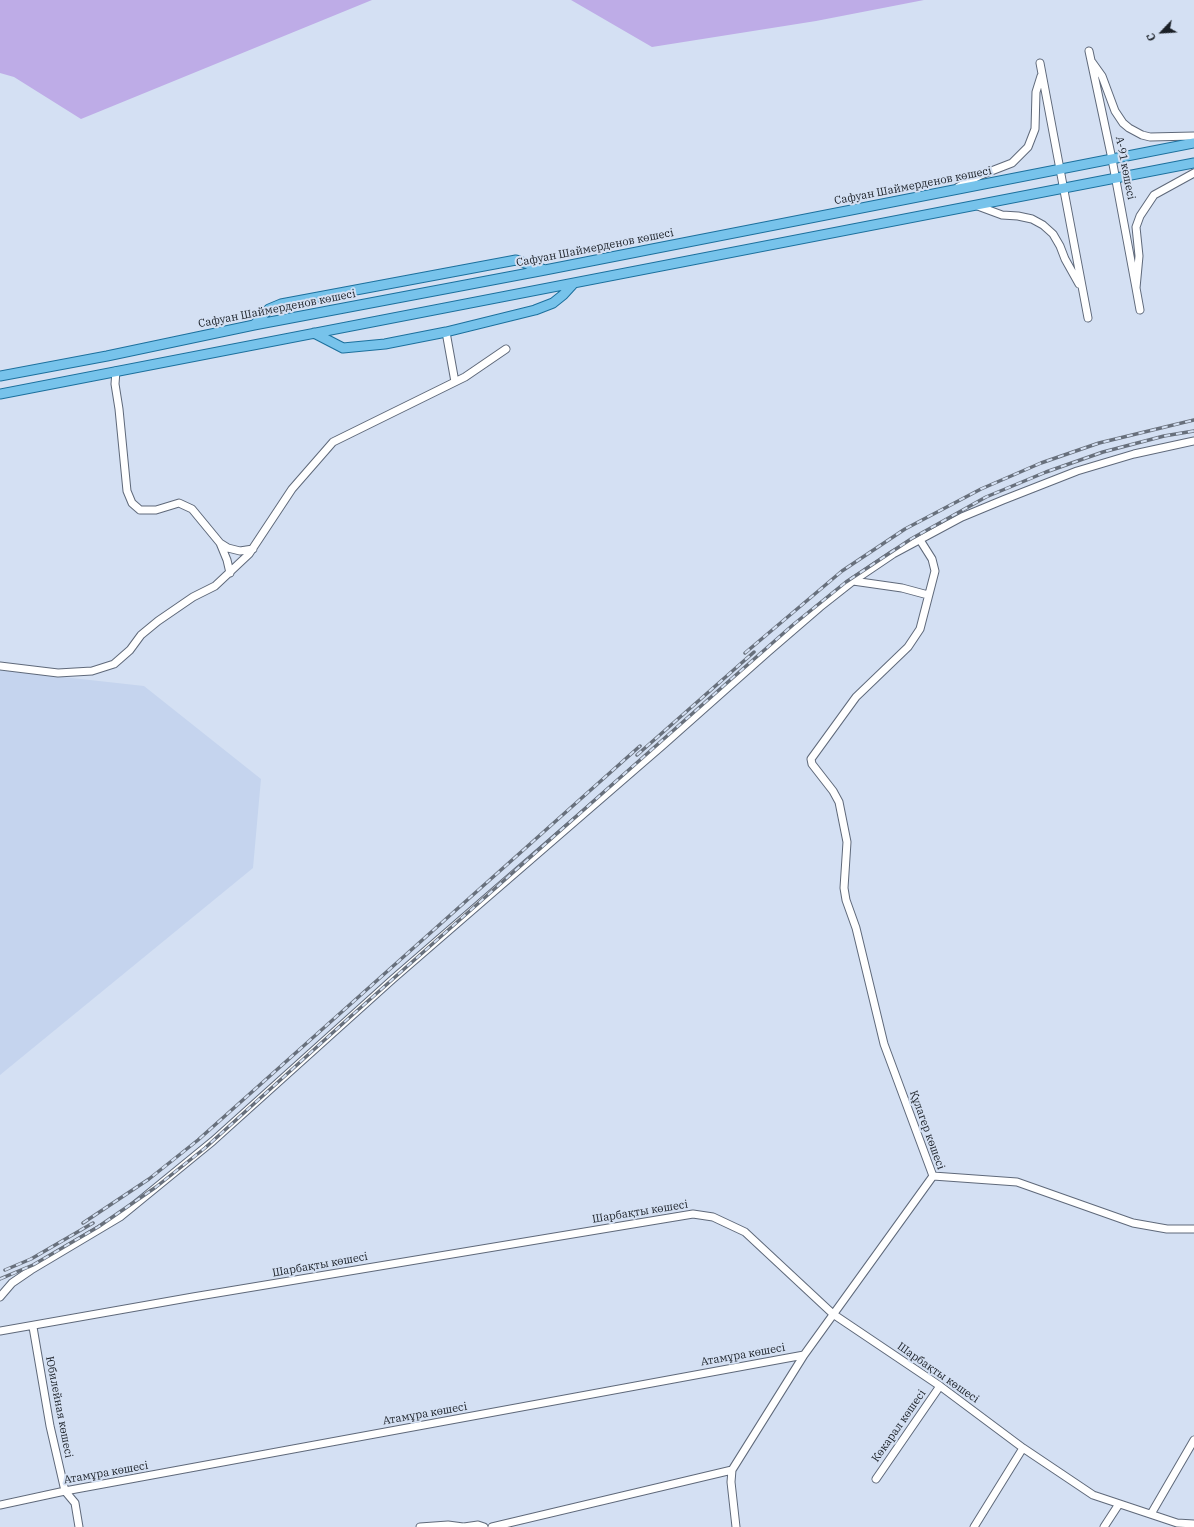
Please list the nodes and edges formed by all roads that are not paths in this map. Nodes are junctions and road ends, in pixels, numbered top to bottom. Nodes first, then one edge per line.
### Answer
1 (1040, 63) dead end
2 (1042, 74) junction
3 (1194, 136) edge
4 (1194, 143) edge
5 (1112, 159) junction
6 (1194, 162) edge
7 (1061, 169) junction
8 (1194, 173) edge
9 (1116, 178) junction
10 (1064, 188) junction
11 (950, 192) junction
12 (975, 205) junction
13 (544, 270) junction
14 (574, 283) junction
15 (1136, 288) junction
16 (1082, 290) junction
17 (1140, 310) dead end
18 (1088, 318) dead end
19 (254, 325) junction
20 (446, 332) junction
21 (314, 333) junction
22 (506, 349) dead end
23 (116, 371) junction
24 (0, 376) edge
25 (455, 382) junction
26 (0, 394) edge
27 (1194, 441) edge
28 (920, 540) junction
29 (220, 543) junction
30 (253, 549) junction
31 (230, 573) junction
32 (854, 581) junction
33 (928, 595) junction
34 (0, 666) edge
35 (933, 1176) junction
36 (1194, 1229) edge
37 (0, 1297) edge
38 (833, 1314) junction
39 (33, 1327) junction
40 (0, 1331) edge
41 (804, 1356) junction
42 (940, 1386) junction
43 (1194, 1440) edge
44 (1023, 1448) junction
45 (732, 1470) junction
46 (876, 1479) dead end
47 (65, 1491) junction
48 (1120, 1504) junction
49 (0, 1505) edge
50 (1151, 1514) junction
51 (1194, 1524) edge
52 (79, 1527) edge
53 (420, 1527) edge
54 (463, 1527) edge
55 (484, 1527) edge
56 (492, 1527) edge
57 (736, 1527) edge
58 (974, 1527) edge
59 (1104, 1527) edge

1 - 2 street
2 - 7 street
2 - 11 street
3 - 5 street, А-91 көшесі
4 - 5 main road, Сафуан Шаймерденов көшесі
5 - 7 main road, Сафуан Шаймерденов көшесі
5 - 9 street, А-91 көшесі
6 - 9 main road
7 - 10 street
7 - 11 main road, Сафуан Шаймерденов көшесі
8 - 15 street
9 - 10 main road
9 - 15 street, А-91 көшесі
10 - 12 main road
10 - 16 street
11 - 13 main road, Сафуан Шаймерденов көшесі
12 - 14 main road
12 - 16 street
13 - 19 main road, Сафуан Шаймерденов көшесі
13 - 19 main road
14 - 20 main road
14 - 21 main road
15 - 17 street, А-91 көшесі
16 - 18 street
19 - 24 main road, Сафуан Шаймерденов көшесі
20 - 21 main road
20 - 25 street
21 - 23 main road
22 - 25 street
23 - 26 main road
23 - 29 street
25 - 30 street
27 - 28 street
28 - 32 street
28 - 33 street
29 - 30 street
29 - 31 street
30 - 31 street
31 - 34 street
32 - 33 street
32 - 37 street
33 - 35 street, Құлагер көшесі
35 - 36 street
35 - 38 street, Құлагер көшесі
38 - 39 street, Шарбақты көшесі
38 - 41 street
38 - 42 street, Шарбақты көшесі
39 - 40 street, Шарбақты көшесі
39 - 47 street, Юбилейная көшесі
41 - 45 street
41 - 47 street, Атамұра көшесі
42 - 44 street, Шарбақты көшесі
42 - 46 street, Көкарал көшесі
43 - 50 street
44 - 48 street, Шарбақты көшесі
44 - 58 street
45 - 56 street
45 - 57 street
47 - 49 street, Атамұра көшесі
47 - 52 street
48 - 50 street, Шарбақты көшесі
48 - 59 street
50 - 51 street, Шарбақты көшесі
53 - 54 street
54 - 55 street

